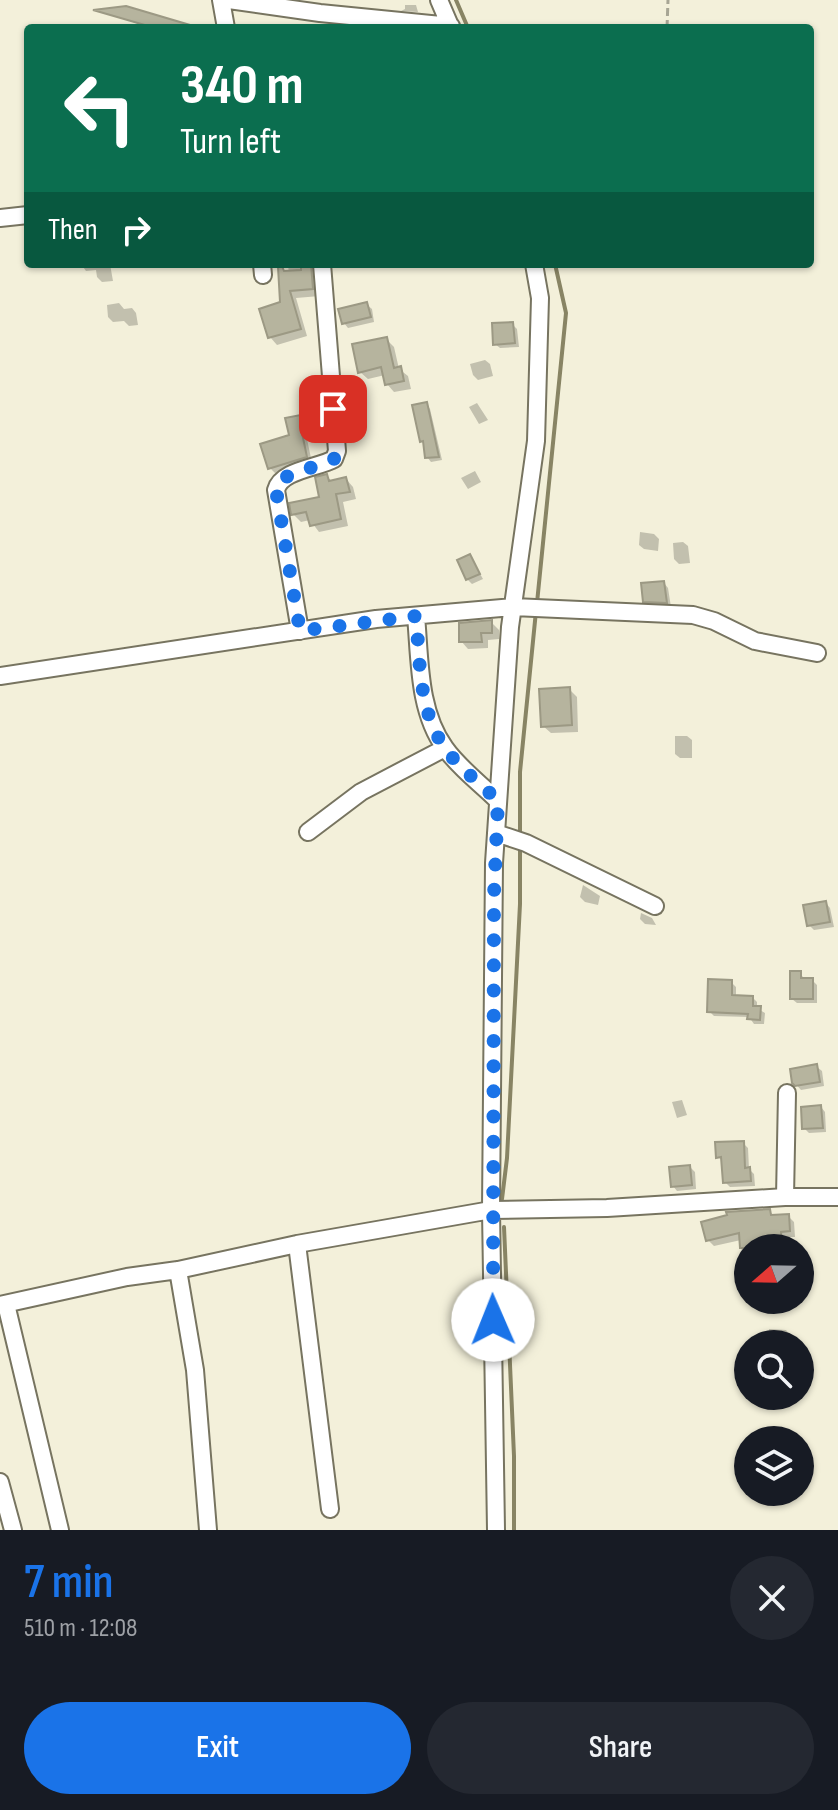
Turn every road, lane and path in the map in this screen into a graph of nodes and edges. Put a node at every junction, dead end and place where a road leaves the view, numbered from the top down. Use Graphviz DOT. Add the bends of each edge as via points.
graph roads {
  1 [pos="221,0"];
  2 [pos="229,0"];
  3 [pos="439,0"];
  4 [pos="668,0"];
  5 [pos="321,7"];
  6 [pos="225,24"];
  7 [pos="432,24"];
  8 [pos="450,24"];
  9 [pos="667,24"];
  10 [pos="24,215"];
  11 [pos="0,218"];
  12 [pos="322,268"];
  13 [pos="535,268"];
  14 [pos="525,608"];
  15 [pos="416,616"];
  16 [pos="300,631"];
  17 [pos="817,653"];
  18 [pos="0,676"];
  19 [pos="445,748"];
  20 [pos="498,801"];
  21 [pos="308,832"];
  22 [pos="499,834"];
  23 [pos="655,906"];
  24 [pos="787,1093"];
  25 [pos="785,1197"];
  26 [pos="838,1197"];
  27 [pos="491,1210"];
  28 [pos="297,1244"];
  29 [pos="178,1270"];
  30 [pos="3,1304"];
  31 [pos="0,1482"];
  32 [pos="330,1509"];
  33 [pos="13,1530"];
  34 [pos="60,1530"];
  35 [pos="208,1530"];
  36 [pos="496,1530"];
  1 -- 6 [label="street"];
  2 -- 5 [label="street"];
  3 -- 8 [label="street"];
  4 -- 9 [label="path"];
  5 -- 7 [label="street"];
  10 -- 11 [label="street"];
  12 -- 16 [label="street" via="337,451 325,464 283,478 276,490"];
  13 -- 14 [label="street" via="540,298 536,441"];
  14 -- 15 [label="street"];
  14 -- 17 [label="street" via="693,615 755,641"];
  14 -- 20 [label="street"];
  15 -- 16 [label="street"];
  15 -- 19 [label="street" via="422,687"];
  16 -- 18 [label="street"];
  19 -- 20 [label="street"];
  19 -- 21 [label="street" via="361,792"];
  20 -- 22 [label="street"];
  22 -- 23 [label="street"];
  22 -- 27 [label="street"];
  24 -- 25 [label="street"];
  25 -- 26 [label="street"];
  25 -- 27 [label="street"];
  27 -- 28 [label="street"];
  27 -- 36 [label="street"];
  28 -- 29 [label="street"];
  28 -- 32 [label="street"];
  29 -- 30 [label="street"];
  29 -- 35 [label="street" via="195,1370"];
  30 -- 34 [label="street"];
  31 -- 33 [label="street"];
}
